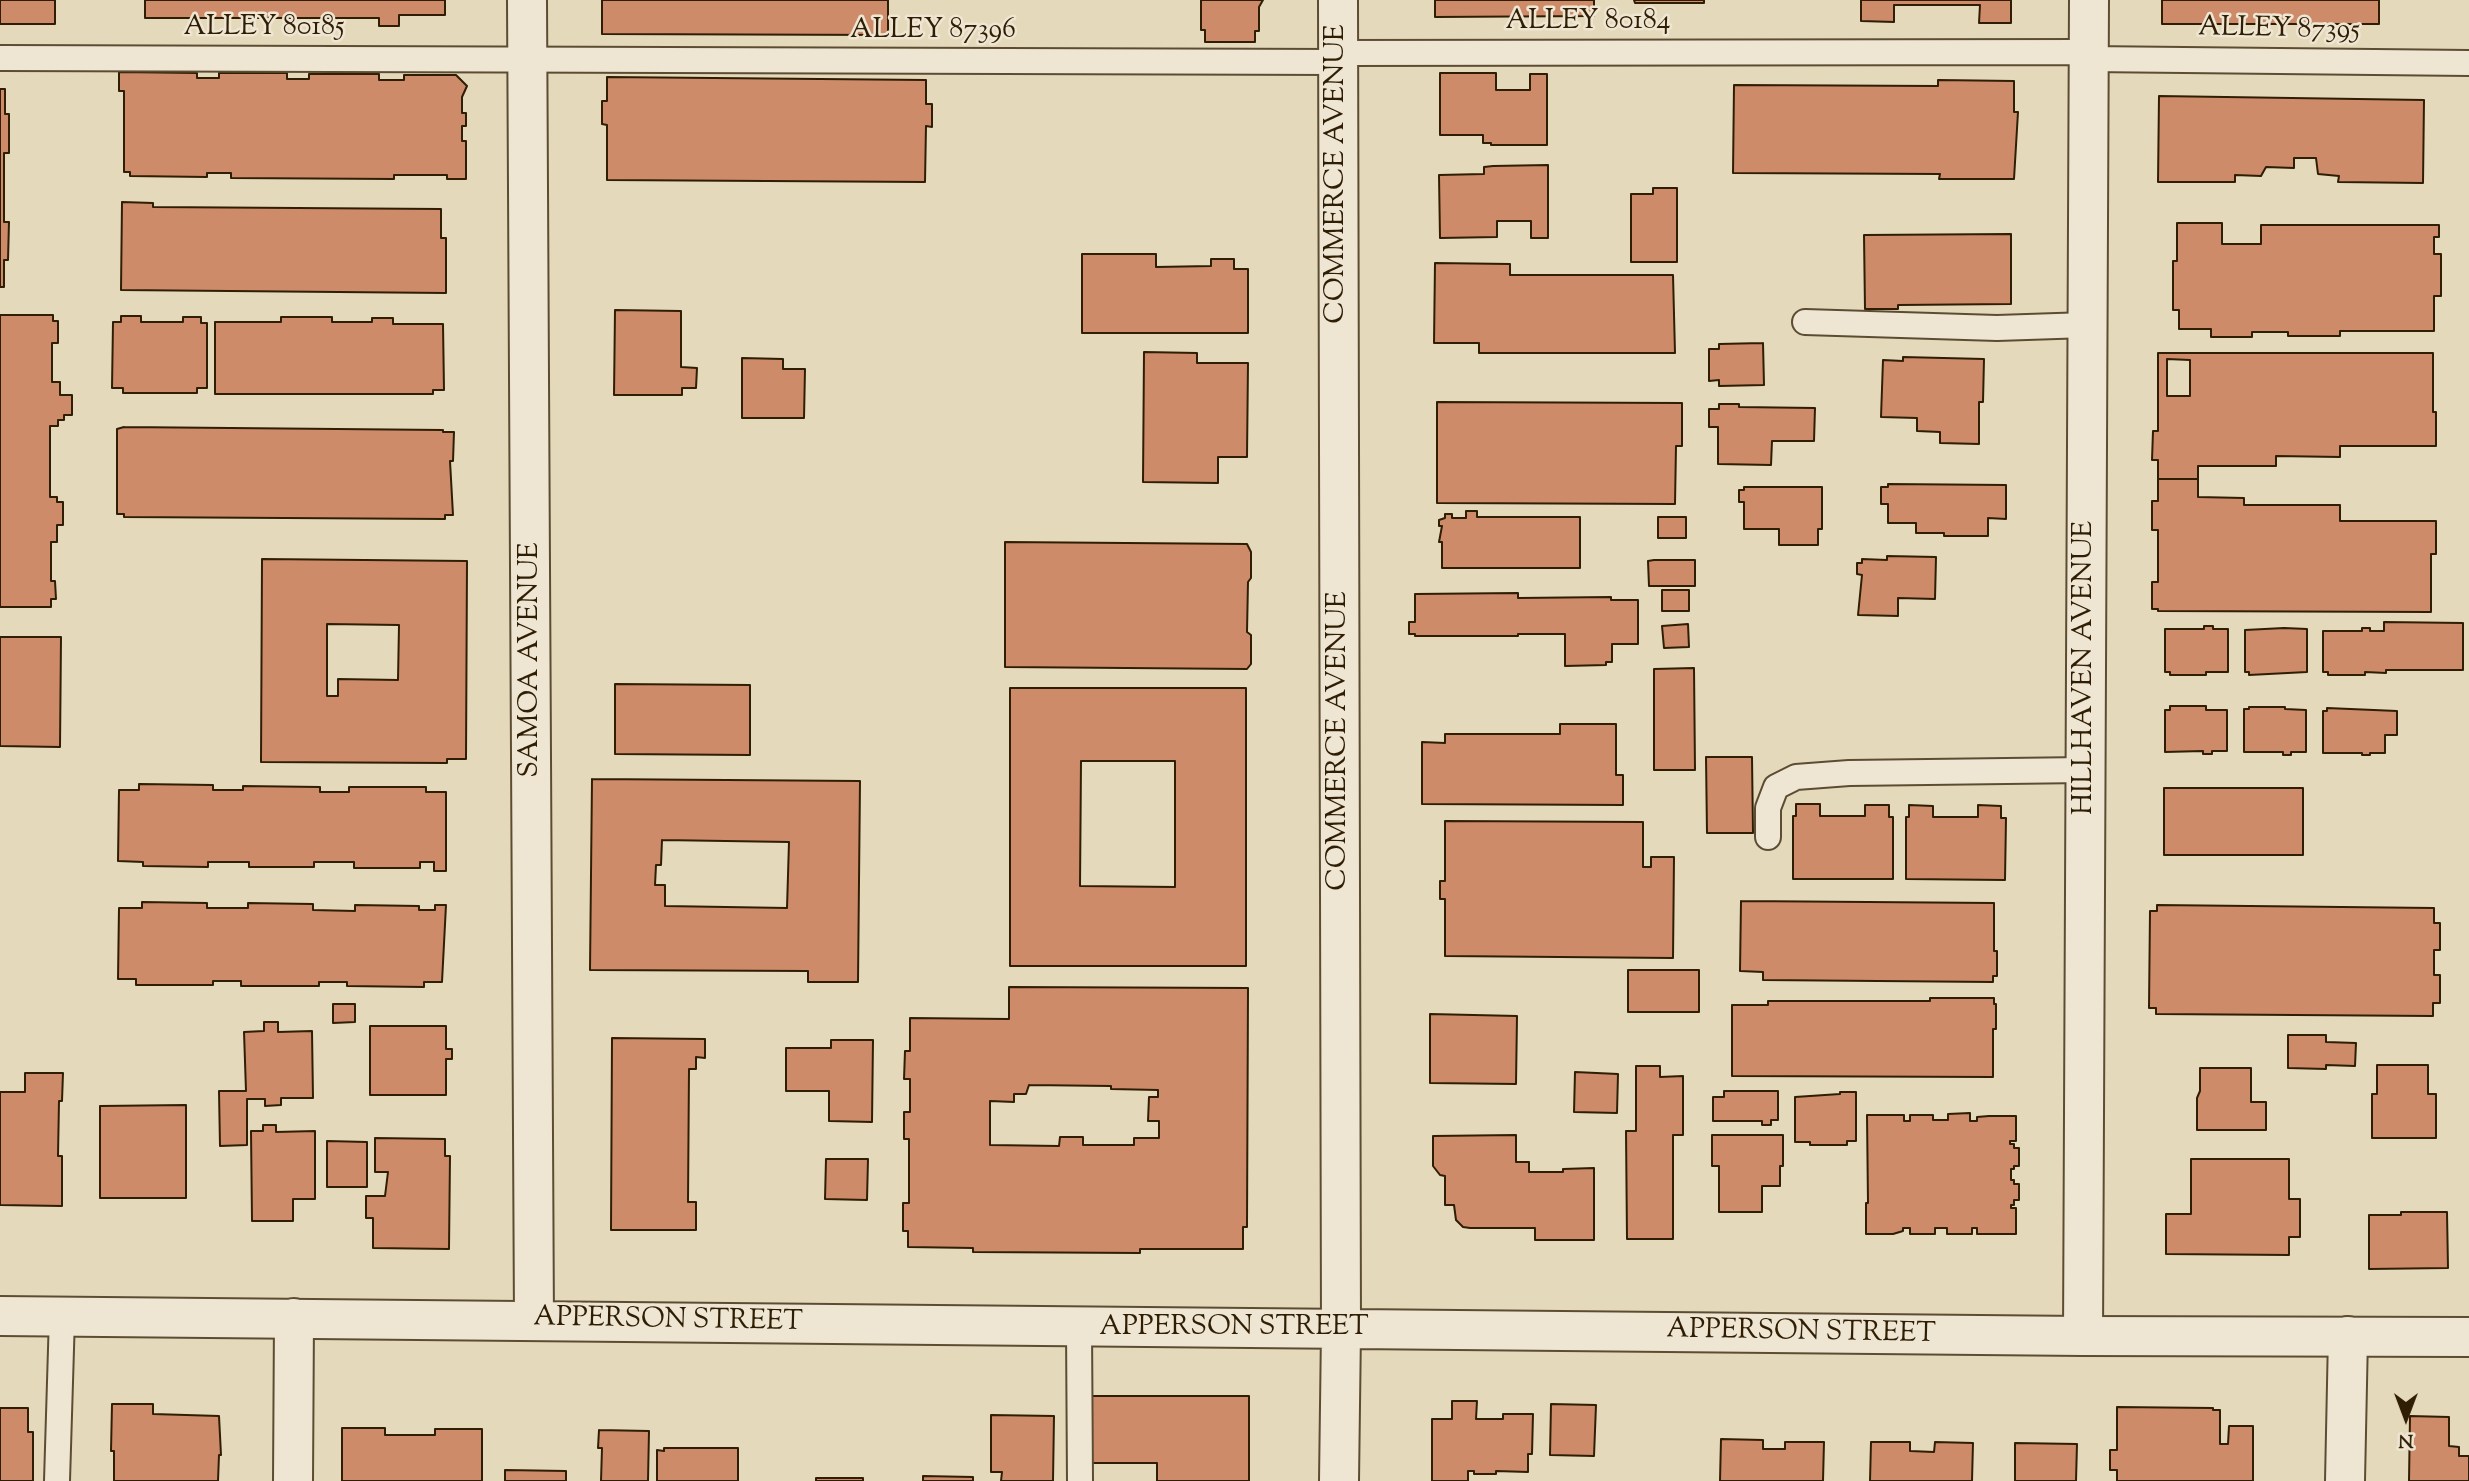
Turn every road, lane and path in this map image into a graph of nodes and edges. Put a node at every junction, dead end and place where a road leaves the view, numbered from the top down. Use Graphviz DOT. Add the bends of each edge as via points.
graph roads {
  1 [pos="527,0"];
  2 [pos="1338,0"];
  3 [pos="2089,0"];
  4 [pos="2089,55"];
  5 [pos="0,58"];
  6 [pos="1338,58"];
  7 [pos="527,60"];
  8 [pos="2469,62"];
  9 [pos="1805,321"];
  10 [pos="2087,325"];
  11 [pos="2085,770"];
  12 [pos="1768,837"];
  13 [pos="0,1315"];
  14 [pos="62,1316"];
  15 [pos="295,1318"];
  16 [pos="534,1321"];
  17 [pos="1079,1327"];
  18 [pos="1341,1330"];
  19 [pos="2084,1336"];
  20 [pos="2348,1336"];
  21 [pos="2469,1337"];
  22 [pos="57,1481"];
  23 [pos="293,1481"];
  24 [pos="1080,1481"];
  25 [pos="1339,1481"];
  26 [pos="2345,1481"];
  1 -- 7 [label="street, SAMOA AVENUE"];
  2 -- 6 [label="street, COMMERCE AVENUE"];
  3 -- 4 [label="street, HILLHAVEN AVENUE"];
  4 -- 6 [label="lane, ALLEY 80184"];
  4 -- 8 [label="lane, ALLEY 87395"];
  4 -- 10 [label="street, HILLHAVEN AVENUE"];
  5 -- 7 [label="lane, ALLEY 80185"];
  6 -- 7 [label="lane, ALLEY 87396"];
  6 -- 18 [label="street, COMMERCE AVENUE"];
  7 -- 16 [label="street, SAMOA AVENUE"];
  9 -- 10 [label="lane" via="1997,328"];
  10 -- 11 [label="street, HILLHAVEN AVENUE"];
  11 -- 12 [label="lane" via="1796,777 1776,787 1768,808"];
  11 -- 19 [label="street, HILLHAVEN AVENUE"];
  13 -- 14 [label="street, APPERSON STREET"];
  14 -- 15 [label="street, APPERSON STREET"];
  14 -- 22 [label="lane"];
  15 -- 16 [label="street, APPERSON STREET"];
  15 -- 23 [label="street"];
  16 -- 17 [label="street, APPERSON STREET"];
  17 -- 18 [label="street, APPERSON STREET"];
  17 -- 24 [label="lane"];
  18 -- 19 [label="street, APPERSON STREET"];
  18 -- 25 [label="street, COMMERCE AVENUE"];
  19 -- 20 [label="street, APPERSON STREET"];
  20 -- 21 [label="street, APPERSON STREET"];
  20 -- 26 [label="street"];
}
